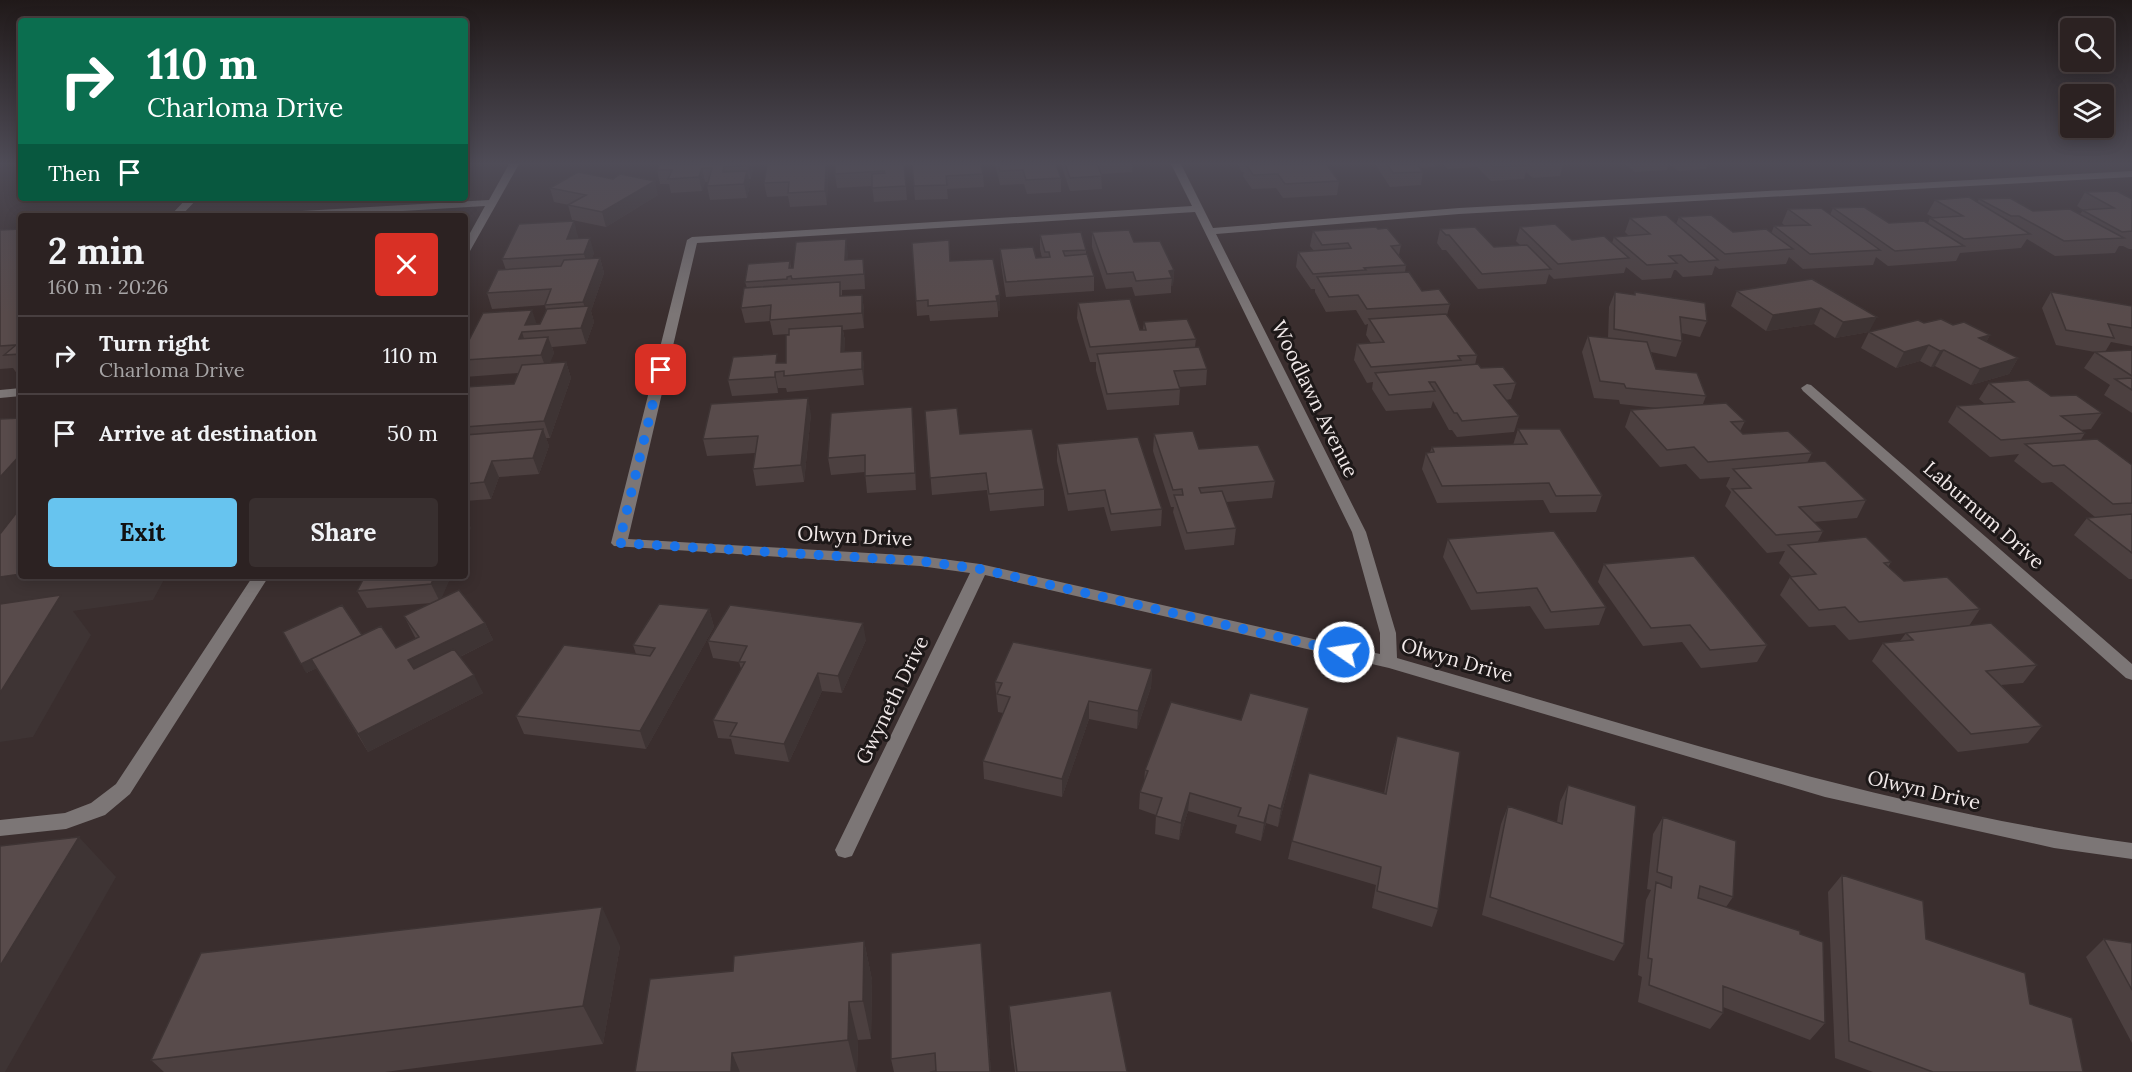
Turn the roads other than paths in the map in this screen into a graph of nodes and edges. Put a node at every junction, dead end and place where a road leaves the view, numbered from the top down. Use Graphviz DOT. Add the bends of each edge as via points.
graph roads {
  1 [pos="486,214"];
  2 [pos="1116,214"];
  3 [pos="1201,214"];
  4 [pos="1431,214"];
  5 [pos="1209,231"];
  6 [pos="468,246"];
  7 [pos="1807,388"];
  8 [pos="18,392"];
  9 [pos="0,394"];
  10 [pos="980,569"];
  11 [pos="259,579"];
  12 [pos="1389,662"];
  13 [pos="2132,674"];
  14 [pos="0,828"];
  15 [pos="845,850"];
  16 [pos="2132,851"];
  1 -- 6 [label="street"];
  2 -- 10 [label="street, Olwyn Drive" via="692,240 619,543 920,561"];
  3 -- 5 [label="street, Woodlawn Avenue"];
  4 -- 5 [label="street"];
  5 -- 12 [label="street, Woodlawn Avenue" via="1359,532 1388,633"];
  7 -- 13 [label="street, Laburnum Drive"];
  8 -- 9 [label="street"];
  10 -- 12 [label="street, Olwyn Drive"];
  10 -- 15 [label="street, Gwyneth Drive"];
  11 -- 14 [label="street" via="123,789 98,809 66,821"];
  12 -- 16 [label="street, Olwyn Drive" via="1825,789 2054,840"];
}
